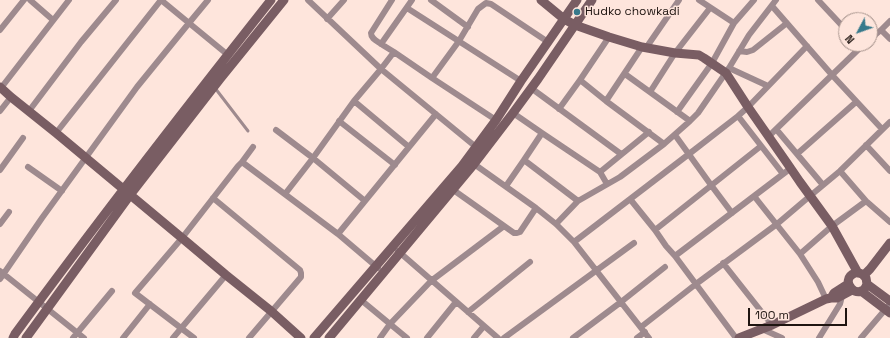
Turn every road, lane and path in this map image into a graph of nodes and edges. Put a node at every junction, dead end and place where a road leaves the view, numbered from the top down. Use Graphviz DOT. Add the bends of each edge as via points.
graph roads {
  1 [pos="24,0"];
  2 [pos="30,0"];
  3 [pos="69,0"];
  4 [pos="116,0"];
  5 [pos="161,0"];
  6 [pos="208,0"];
  7 [pos="271,0"];
  8 [pos="284,0"];
  9 [pos="308,0"];
  10 [pos="344,0"];
  11 [pos="392,0"];
  12 [pos="412,0"];
  13 [pos="431,0"];
  14 [pos="541,0"];
  15 [pos="577,0"];
  16 [pos="592,0"];
  17 [pos="679,0"];
  18 [pos="699,0"];
  19 [pos="754,0"];
  20 [pos="776,0"];
  21 [pos="820,1"];
  22 [pos="772,6"];
  23 [pos="407,8"];
  24 [pos="710,8"];
  25 [pos="327,19"];
  26 [pos="564,19"];
  27 [pos="53,20"];
  28 [pos="838,21"];
  29 [pos="890,21"];
  30 [pos="734,23"];
  31 [pos="787,23"];
  32 [pos="189,24"];
  33 [pos="576,24"];
  34 [pos="468,27"];
  35 [pos="0,30"];
  36 [pos="881,30"];
  37 [pos="878,32"];
  38 [pos="610,37"];
  39 [pos="890,39"];
  40 [pos="459,41"];
  41 [pos="548,42"];
  42 [pos="382,44"];
  43 [pos="807,46"];
  44 [pos="644,47"];
  45 [pos="739,51"];
  46 [pos="394,52"];
  47 [pos="855,52"];
  48 [pos="675,53"];
  49 [pos="228,55"];
  50 [pos="712,63"];
  51 [pos="381,69"];
  52 [pos="727,70"];
  53 [pos="625,74"];
  54 [pos="832,75"];
  55 [pos="432,78"];
  56 [pos="580,80"];
  57 [pos="521,81"];
  58 [pos="768,86"];
  59 [pos="214,87"];
  60 [pos="1,88"];
  61 [pos="531,88"];
  62 [pos="650,92"];
  63 [pos="10,97"];
  64 [pos="354,101"];
  65 [pos="606,101"];
  66 [pos="856,102"];
  67 [pos="748,107"];
  68 [pos="559,109"];
  69 [pos="0,110"];
  70 [pos="29,111"];
  71 [pos="678,112"];
  72 [pos="513,113"];
  73 [pos="436,114"];
  74 [pos="738,116"];
  75 [pos="496,120"];
  76 [pos="339,121"];
  77 [pos="690,121"];
  78 [pos="890,122"];
  79 [pos="776,129"];
  80 [pos="882,129"];
  81 [pos="276,130"];
  82 [pos="248,131"];
  83 [pos="649,132"];
  84 [pos="56,133"];
  85 [pos="542,133"];
  86 [pos="675,135"];
  87 [pos="769,136"];
  88 [pos="23,138"];
  89 [pos="664,144"];
  90 [pos="866,145"];
  91 [pos="761,146"];
  92 [pos="253,147"];
  93 [pos="409,147"];
  94 [pos="476,147"];
  95 [pos="621,154"];
  96 [pos="689,154"];
  97 [pos="797,154"];
  98 [pos="85,158"];
  99 [pos="313,158"];
  100 [pos="524,160"];
  101 [pos="242,162"];
  102 [pos="474,164"];
  103 [pos="395,165"];
  104 [pos="28,167"];
  105 [pos="790,168"];
  106 [pos="0,170"];
  107 [pos="840,171"];
  108 [pos="890,171"];
  109 [pos="600,172"];
  110 [pos="783,174"];
  111 [pos="607,184"];
  112 [pos="711,185"];
  113 [pos="823,185"];
  114 [pos="506,186"];
  115 [pos="452,189"];
  116 [pos="62,191"];
  117 [pos="127,192"];
  118 [pos="285,194"];
  119 [pos="754,196"];
  120 [pos="810,196"];
  121 [pos="213,198"];
  122 [pos="630,199"];
  123 [pos="578,201"];
  124 [pos="866,201"];
  125 [pos="365,202"];
  126 [pos="536,208"];
  127 [pos="9,212"];
  128 [pos="732,213"];
  129 [pos="890,222"];
  130 [pos="0,224"];
  131 [pos="556,224"];
  132 [pos="776,224"];
  133 [pos="504,226"];
  134 [pos="832,226"];
  135 [pos="655,230"];
  136 [pos="338,234"];
  137 [pos="182,238"];
  138 [pos="574,242"];
  139 [pos="634,243"];
  140 [pos="890,244"];
  141 [pos="392,246"];
  142 [pos="400,253"];
  143 [pos="800,254"];
  144 [pos="675,256"];
  145 [pos="530,262"];
  146 [pos="723,263"];
  147 [pos="376,265"];
  148 [pos="665,267"];
  149 [pos="596,270"];
  150 [pos="384,273"];
  151 [pos="1,275"];
  152 [pos="226,275"];
  153 [pos="431,281"];
  154 [pos="858,283"];
  155 [pos="696,284"];
  156 [pos="112,291"];
  157 [pos="842,296"];
  158 [pos="828,299"];
  159 [pos="361,300"];
  160 [pos="890,301"];
  161 [pos="38,302"];
  162 [pos="456,302"];
  163 [pos="621,302"];
  164 [pos="150,304"];
  165 [pos="47,309"];
  166 [pos="888,309"];
  167 [pos="271,311"];
  168 [pos="468,312"];
  169 [pos="390,324"];
  170 [pos="772,325"];
  171 [pos="484,326"];
  172 [pos="181,328"];
  173 [pos="762,329"];
  174 [pos="643,330"];
  175 [pos="75,335"];
  176 [pos="13,338"];
  177 [pos="26,338"];
  178 [pos="84,338"];
  179 [pos="123,338"];
  180 [pos="173,338"];
  181 [pos="194,338"];
  182 [pos="248,338"];
  183 [pos="301,338"];
  184 [pos="314,338"];
  185 [pos="329,338"];
  186 [pos="380,338"];
  187 [pos="407,338"];
  188 [pos="427,338"];
  189 [pos="474,338"];
  190 [pos="498,338"];
  191 [pos="504,338"];
  192 [pos="573,338"];
  193 [pos="637,338"];
  194 [pos="649,338"];
  195 [pos="736,338"];
  196 [pos="739,338"];
  197 [pos="782,338"];
  198 [pos="819,338"];
  199 [pos="861,338"];
  1 -- 35 [label="street"];
  2 -- 27 [label="street"];
  3 -- 27 [label="street"];
  4 -- 70 [label="street"];
  5 -- 32 [label="street"];
  5 -- 84 [label="street"];
  6 -- 32 [label="street"];
  7 -- 49 [label="street"];
  8 -- 59 [label="street"];
  9 -- 25 [label="street"];
  10 -- 25 [label="street"];
  11 -- 42 [label="street" via="371,33 374,39"];
  12 -- 23 [label="street"];
  13 -- 34 [label="street"];
  14 -- 26 [label="street"];
  15 -- 26 [label="street"];
  16 -- 33 [label="street"];
  17 -- 44 [label="street"];
  18 -- 24 [label="street"];
  19 -- 30 [label="street"];
  20 -- 22 [label="street"];
  21 -- 28 [label="street"];
  22 -- 31 [label="street"];
  22 -- 45 [label="street"];
  23 -- 40 [label="street"];
  23 -- 42 [label="street"];
  24 -- 30 [label="street"];
  24 -- 48 [label="street"];
  25 -- 51 [label="street"];
  26 -- 33 [label="street"];
  26 -- 41 [label="street"];
  27 -- 60 [label="street"];
  29 -- 36 [label="street"];
  30 -- 50 [label="street"];
  31 -- 43 [label="street"];
  31 -- 45 [label="street" via="753,50"];
  32 -- 49 [label="street"];
  32 -- 98 [label="street" via="137,87"];
  33 -- 38 [label="street"];
  33 -- 61 [label="street"];
  34 -- 40 [label="street"];
  34 -- 41 [label="street" via="478,9 486,3"];
  36 -- 37 [label="street"];
  36 -- 39 [label="street"];
  38 -- 44 [label="street"];
  38 -- 56 [label="street"];
  40 -- 55 [label="street"];
  40 -- 57 [label="street"];
  41 -- 57 [label="street"];
  42 -- 46 [label="street"];
  43 -- 54 [label="street"];
  43 -- 58 [label="street"];
  44 -- 48 [label="street"];
  44 -- 53 [label="street"];
  45 -- 52 [label="street"];
  46 -- 51 [label="street"];
  46 -- 55 [label="street"];
  47 -- 54 [label="street"];
  48 -- 50 [label="street" via="699,55"];
  48 -- 62 [label="street"];
  49 -- 117 [label="street" via="198,91"];
  50 -- 52 [label="street"];
  50 -- 71 [label="street"];
  51 -- 64 [label="street"];
  51 -- 73 [label="street"];
  52 -- 58 [label="street"];
  52 -- 67 [label="street"];
  52 -- 77 [label="street"];
  53 -- 62 [label="street"];
  53 -- 65 [label="street"];
  54 -- 66 [label="street"];
  54 -- 79 [label="street"];
  55 -- 75 [label="street"];
  56 -- 65 [label="street"];
  56 -- 68 [label="street"];
  57 -- 75 [label="street"];
  58 -- 67 [label="street"];
  59 -- 82 [label="lane"];
  59 -- 117 [label="street"];
  60 -- 63 [label="street"];
  61 -- 68 [label="street"];
  61 -- 72 [label="street"];
  62 -- 71 [label="street"];
  63 -- 69 [label="street"];
  63 -- 70 [label="street"];
  64 -- 76 [label="street"];
  64 -- 93 [label="street"];
  65 -- 83 [label="street"];
  66 -- 80 [label="street"];
  66 -- 97 [label="street"];
  67 -- 74 [label="street"];
  67 -- 87 [label="street"];
  68 -- 95 [label="street"];
  70 -- 84 [label="street"];
  71 -- 77 [label="street"];
  72 -- 85 [label="street"];
  72 -- 102 [label="street"];
  73 -- 93 [label="street"];
  73 -- 94 [label="street"];
  74 -- 91 [label="street"];
  74 -- 96 [label="street"];
  75 -- 94 [label="street"];
  76 -- 99 [label="street"];
  76 -- 103 [label="street"];
  77 -- 86 [label="street"];
  78 -- 80 [label="street"];
  79 -- 87 [label="street"];
  79 -- 97 [label="street"];
  80 -- 90 [label="street"];
  81 -- 99 [label="street"];
  83 -- 89 [label="street"];
  83 -- 95 [label="street"];
  84 -- 98 [label="street"];
  85 -- 100 [label="street"];
  85 -- 109 [label="street"];
  86 -- 89 [label="street"];
  86 -- 96 [label="street"];
  87 -- 105 [label="street"];
  88 -- 106 [label="street"];
  89 -- 111 [label="street"];
  90 -- 107 [label="street"];
  90 -- 108 [label="street"];
  91 -- 110 [label="street"];
  91 -- 112 [label="street"];
  92 -- 101 [label="street"];
  93 -- 103 [label="street"];
  94 -- 141 [label="street"];
  95 -- 109 [label="street"];
  96 -- 112 [label="street"];
  96 -- 122 [label="street"];
  97 -- 113 [label="street"];
  98 -- 116 [label="street"];
  98 -- 117 [label="street"];
  99 -- 118 [label="street"];
  99 -- 125 [label="street"];
  100 -- 114 [label="street"];
  100 -- 123 [label="street"];
  101 -- 118 [label="street"];
  101 -- 121 [label="street"];
  102 -- 114 [label="street"];
  102 -- 115 [label="street"];
  103 -- 125 [label="street"];
  104 -- 116 [label="street"];
  105 -- 110 [label="street"];
  105 -- 120 [label="street"];
  107 -- 113 [label="street"];
  107 -- 124 [label="street"];
  109 -- 111 [label="street"];
  110 -- 119 [label="street"];
  111 -- 123 [label="street"];
  112 -- 128 [label="street"];
  112 -- 135 [label="street"];
  113 -- 120 [label="street"];
  114 -- 126 [label="street"];
  115 -- 133 [label="street"];
  115 -- 142 [label="street"];
  116 -- 151 [label="street"];
  117 -- 137 [label="street"];
  117 -- 161 [label="street"];
  117 -- 165 [label="street"];
  118 -- 136 [label="street"];
  119 -- 128 [label="street"];
  119 -- 132 [label="street"];
  120 -- 132 [label="street"];
  120 -- 134 [label="street"];
  121 -- 137 [label="street"];
  121 -- 167 [label="street" via="300,270 301,277"];
  122 -- 135 [label="street"];
  122 -- 138 [label="street"];
  123 -- 131 [label="street"];
  124 -- 129 [label="street"];
  124 -- 134 [label="street"];
  125 -- 136 [label="street"];
  126 -- 131 [label="street"];
  126 -- 133 [label="street" via="520,232 514,233"];
  127 -- 130 [label="street"];
  128 -- 144 [label="street"];
  131 -- 138 [label="street"];
  132 -- 143 [label="street"];
  132 -- 146 [label="street"];
  133 -- 153 [label="street"];
  134 -- 143 [label="street"];
  134 -- 154 [label="street"];
  135 -- 144 [label="street"];
  136 -- 147 [label="street"];
  137 -- 152 [label="street"];
  137 -- 164 [label="street" via="135,292"];
  138 -- 149 [label="street"];
  139 -- 149 [label="street"];
  140 -- 154 [label="street"];
  141 -- 142 [label="street"];
  141 -- 147 [label="street"];
  142 -- 150 [label="street"];
  142 -- 153 [label="street"];
  143 -- 158 [label="street"];
  144 -- 155 [label="street"];
  145 -- 168 [label="street"];
  146 -- 155 [label="street"];
  146 -- 170 [label="street"];
  147 -- 150 [label="street"];
  147 -- 184 [label="street"];
  148 -- 163 [label="street"];
  149 -- 163 [label="street"];
  149 -- 191 [label="street"];
  150 -- 159 [label="street"];
  151 -- 161 [label="street"];
  152 -- 167 [label="street"];
  152 -- 172 [label="street"];
  153 -- 162 [label="street"];
  153 -- 169 [label="street"];
  154 -- 157 [label="street"];
  154 -- 158 [label="street" via="834,293"];
  154 -- 160 [label="street"];
  154 -- 166 [label="street"];
  155 -- 174 [label="street"];
  155 -- 195 [label="street"];
  156 -- 175 [label="street"];
  157 -- 158 [label="street"];
  157 -- 198 [label="street" via="840,304"];
  158 -- 170 [label="street"];
  159 -- 169 [label="street"];
  159 -- 185 [label="street"];
  161 -- 165 [label="street"];
  161 -- 176 [label="street"];
  162 -- 168 [label="street"];
  162 -- 188 [label="street"];
  163 -- 174 [label="street"];
  163 -- 192 [label="street"];
  164 -- 172 [label="street"];
  164 -- 179 [label="street"];
  165 -- 175 [label="street"];
  165 -- 177 [label="street"];
  166 -- 199 [label="street"];
  167 -- 182 [label="street"];
  167 -- 183 [label="street"];
  168 -- 171 [label="street"];
  169 -- 186 [label="street"];
  169 -- 187 [label="street"];
  170 -- 173 [label="street"];
  171 -- 189 [label="street"];
  171 -- 190 [label="street"];
  172 -- 180 [label="street"];
  172 -- 181 [label="street"];
  173 -- 196 [label="street"];
  173 -- 197 [label="street"];
  174 -- 193 [label="street"];
  174 -- 194 [label="street"];
  175 -- 178 [label="street"];
}
